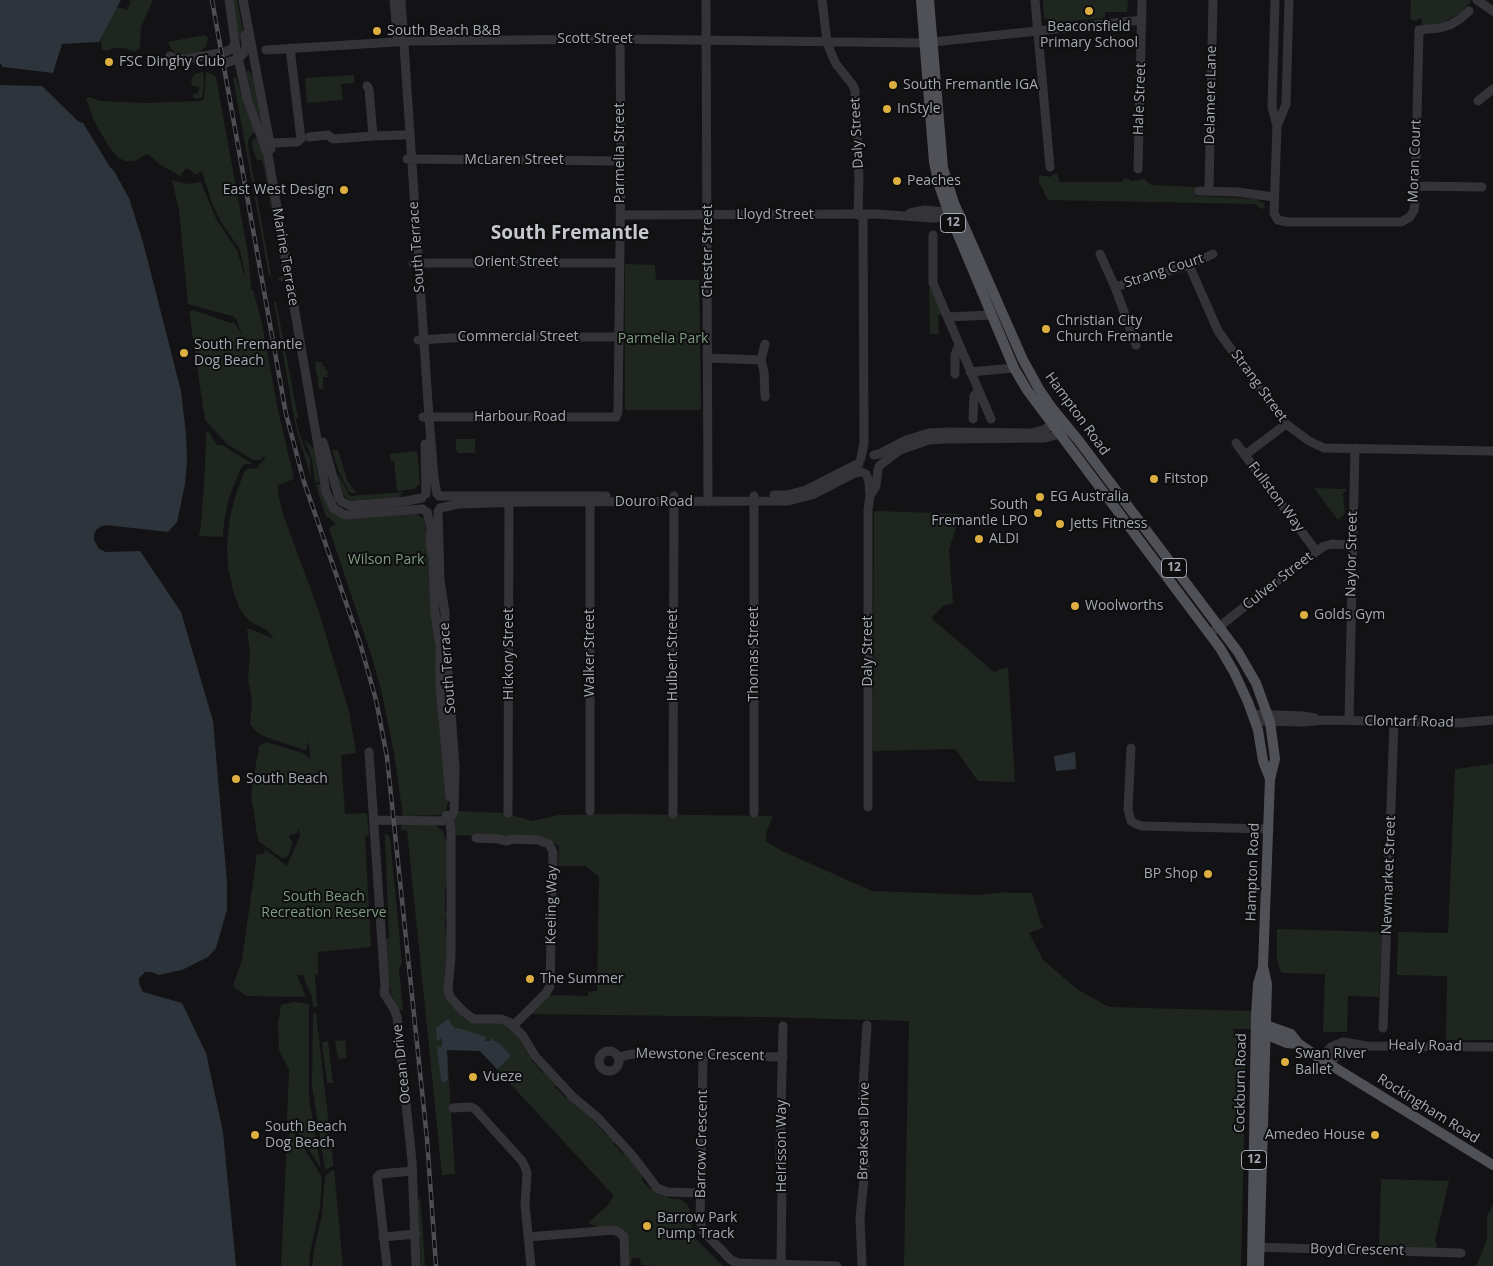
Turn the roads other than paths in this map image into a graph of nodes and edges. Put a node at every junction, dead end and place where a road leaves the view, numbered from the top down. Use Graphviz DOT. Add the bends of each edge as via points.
graph roads {
  1 [pos="229,0"];
  2 [pos="394,0"];
  3 [pos="401,0"];
  4 [pos="706,0"];
  5 [pos="822,0"];
  6 [pos="921,0"];
  7 [pos="928,0"];
  8 [pos="1035,0"];
  9 [pos="1142,0"];
  10 [pos="1213,0"];
  11 [pos="1275,0"];
  12 [pos="1289,0"];
  13 [pos="1477,0"];
  14 [pos="244,1"];
  15 [pos="1469,11"];
  16 [pos="1493,11"];
  17 [pos="1142,20"];
  18 [pos="1038,31"];
  19 [pos="620,39"];
  20 [pos="400,41"];
  21 [pos="707,41"];
  22 [pos="827,42"];
  23 [pos="928,42"];
  24 [pos="235,43"];
  25 [pos="290,48"];
  26 [pos="266,50"];
  27 [pos="240,55"];
  28 [pos="170,56"];
  29 [pos="258,79"];
  30 [pos="367,86"];
  31 [pos="1493,89"];
  32 [pos="247,99"];
  33 [pos="1478,101"];
  34 [pos="1277,126"];
  35 [pos="404,134"];
  36 [pos="373,136"];
  37 [pos="309,137"];
  38 [pos="270,143"];
  39 [pos="409,159"];
  40 [pos="621,161"];
  41 [pos="1050,167"];
  42 [pos="1138,168"];
  43 [pos="1415,186"];
  44 [pos="1482,188"];
  45 [pos="941,190"];
  46 [pos="1209,190"];
  47 [pos="1199,191"];
  48 [pos="1274,197"];
  49 [pos="925,210"];
  50 [pos="953,212"];
  51 [pos="620,215"];
  52 [pos="707,215"];
  53 [pos="860,215"];
  54 [pos="900,215"];
  55 [pos="933,235"];
  56 [pos="1100,254"];
  57 [pos="1213,254"];
  58 [pos="416,262"];
  59 [pos="620,262"];
  60 [pos="1189,265"];
  61 [pos="291,287"];
  62 [pos="1115,287"];
  63 [pos="991,314"];
  64 [pos="948,317"];
  65 [pos="619,337"];
  66 [pos="421,339"];
  67 [pos="764,344"];
  68 [pos="959,344"];
  69 [pos="1136,345"];
  70 [pos="708,358"];
  71 [pos="761,360"];
  72 [pos="1014,368"];
  73 [pos="970,372"];
  74 [pos="955,374"];
  75 [pos="978,392"];
  76 [pos="765,396"];
  77 [pos="426,417"];
  78 [pos="616,417"];
  79 [pos="973,419"];
  80 [pos="991,419"];
  81 [pos="1286,424"];
  82 [pos="1061,427"];
  83 [pos="1236,443"];
  84 [pos="1355,448"];
  85 [pos="1493,451"];
  86 [pos="1245,455"];
  87 [pos="865,463"];
  88 [pos="878,468"];
  89 [pos="438,495"];
  90 [pos="424,496"];
  91 [pos="870,496"];
  92 [pos="509,499"];
  93 [pos="590,499"];
  94 [pos="674,499"];
  95 [pos="708,499"];
  96 [pos="754,499"];
  97 [pos="439,509"];
  98 [pos="425,511"];
  99 [pos="1353,545"];
  100 [pos="1316,551"];
  101 [pos="1219,627"];
  102 [pos="1210,634"];
  103 [pos="1254,718"];
  104 [pos="1269,718"];
  105 [pos="1349,720"];
  106 [pos="1493,720"];
  107 [pos="1394,722"];
  108 [pos="1131,748"];
  109 [pos="369,752"];
  110 [pos="1270,779"];
  111 [pos="868,807"];
  112 [pos="590,811"];
  113 [pos="508,812"];
  114 [pos="754,813"];
  115 [pos="673,814"];
  116 [pos="443,818"];
  117 [pos="375,820"];
  118 [pos="1269,829"];
  119 [pos="476,838"];
  120 [pos="867,1025"];
  121 [pos="513,1026"];
  122 [pos="783,1026"];
  123 [pos="1261,1028"];
  124 [pos="1383,1028"];
  125 [pos="1493,1047"];
  126 [pos="703,1056"];
  127 [pos="618,1057"];
  128 [pos="783,1057"];
  129 [pos="1325,1062"];
  130 [pos="453,1108"];
  131 [pos="1493,1165"];
  132 [pos="412,1171"];
  133 [pos="701,1193"];
  134 [pos="416,1234"];
  135 [pos="383,1236"];
  136 [pos="528,1237"];
  137 [pos="1256,1247"];
  138 [pos="1461,1253"];
  139 [pos="780,1265"];
  140 [pos="387,1266"];
  141 [pos="416,1266"];
  142 [pos="531,1266"];
  143 [pos="625,1266"];
  144 [pos="837,1266"];
  145 [pos="862,1266"];
  146 [pos="1252,1266"];
  147 [pos="1259,1266"];
  1 -- 24 [label="street, Marine Terrace"];
  2 -- 20 [label="street, South Terrace"];
  3 -- 20 [label="street, South Terrace"];
  4 -- 21 [label="street, Chester Street"];
  5 -- 22 [label="street, Daly Street"];
  6 -- 23 [label="main road, Hampton Road / 12"];
  7 -- 23 [label="main road, Hampton Road / 12"];
  8 -- 18 [label="street"];
  9 -- 17 [label="street, Hale Street"];
  10 -- 46 [label="street, Delamere Lane"];
  11 -- 34 [label="street" via="1272,107"];
  12 -- 34 [label="street" via="1286,104"];
  13 -- 16 [label="street"];
  14 -- 27 [label="street" via="241,10 246,44"];
  14 -- 29 [label="street, Marine Terrace"];
  15 -- 43 [label="street, Moran Court" via="1450,25 1419,30"];
  17 -- 18 [label="street, Scott Street"];
  17 -- 42 [label="street, Hale Street"];
  18 -- 23 [label="street, Scott Street"];
  18 -- 41 [label="street"];
  19 -- 20 [label="street, Scott Street"];
  19 -- 21 [label="street, Scott Street"];
  19 -- 40 [label="street, Parmelia Street"];
  20 -- 25 [label="street, Scott Street"];
  20 -- 35 [label="street, South Terrace"];
  20 -- 39 [label="street, South Terrace"];
  21 -- 22 [label="street, Scott Street"];
  21 -- 52 [label="street, Chester Street"];
  22 -- 23 [label="street, Scott Street"];
  22 -- 53 [label="street, Daly Street" via="836,64 855,90"];
  23 -- 45 [label="main road, Hampton Road / 12" via="934,162"];
  23 -- 50 [label="main road, Hampton Road / 12" via="943,168"];
  24 -- 27 [label="street, Marine Terrace"];
  24 -- 28 [label="street" via="232,50 225,52 187,59"];
  25 -- 26 [label="street, Scott Street"];
  25 -- 38 [label="street" via="301,139"];
  27 -- 29 [label="street" via="253,65"];
  27 -- 32 [label="street, Marine Terrace"];
  27 -- 32 [label="street" via="223,60 237,70 243,96"];
  29 -- 38 [label="street, Marine Terrace"];
  30 -- 36 [label="street"];
  31 -- 33 [label="street"];
  32 -- 61 [label="street, Marine Terrace" via="268,155"];
  34 -- 48 [label="street"];
  35 -- 36 [label="street"];
  35 -- 39 [label="street, South Terrace"];
  36 -- 37 [label="street"];
  38 -- 61 [label="street, Marine Terrace"];
  39 -- 40 [label="street, McLaren Street"];
  39 -- 58 [label="street, South Terrace"];
  40 -- 51 [label="street, Parmelia Street"];
  43 -- 44 [label="street"];
  43 -- 48 [label="street, Moran Court" via="1414,210 1402,222 1288,222 1275,215"];
  45 -- 49 [label="street" via="941,202 937,207"];
  45 -- 50 [label="main road, Hampton Road / 12"];
  46 -- 47 [label="street"];
  46 -- 48 [label="street"];
  49 -- 50 [label="street"];
  49 -- 54 [label="street"];
  50 -- 54 [label="street" via="933,218"];
  50 -- 63 [label="main road, Hampton Road / 12"];
  50 -- 82 [label="main road, Hampton Road / 12" via="1023,360"];
  51 -- 52 [label="street, Lloyd Street"];
  51 -- 59 [label="street, Parmelia Street"];
  52 -- 53 [label="street, Lloyd Street"];
  52 -- 70 [label="street, Chester Street"];
  53 -- 54 [label="street, Lloyd Street"];
  53 -- 87 [label="street, Daly Street"];
  55 -- 64 [label="street" via="933,283"];
  56 -- 62 [label="street, Strang Court"];
  57 -- 60 [label="street, Strang Court"];
  58 -- 59 [label="street, Orient Street"];
  58 -- 66 [label="street, South Terrace"];
  59 -- 65 [label="street, Parmelia Street"];
  60 -- 62 [label="street, Strang Court"];
  60 -- 81 [label="street, Strang Street" via="1218,330"];
  61 -- 90 [label="street, Marine Terrace" via="324,445 339,498 346,504 357,505 406,501"];
  61 -- 98 [label="street, Marine Terrace" via="330,504 338,512 351,516"];
  62 -- 69 [label="street, Strang Court"];
  63 -- 64 [label="street"];
  63 -- 72 [label="main road, Hampton Road / 12"];
  64 -- 68 [label="street"];
  65 -- 66 [label="street, Commercial Street"];
  65 -- 78 [label="street, Parmelia Street"];
  66 -- 77 [label="street, South Terrace"];
  67 -- 71 [label="street"];
  68 -- 73 [label="street"];
  68 -- 74 [label="street" via="955,355"];
  70 -- 71 [label="street"];
  70 -- 95 [label="street, Chester Street"];
  71 -- 76 [label="street"];
  72 -- 73 [label="street"];
  72 -- 82 [label="main road, Hampton Road / 12" via="1027,390"];
  73 -- 75 [label="street"];
  75 -- 79 [label="street" via="974,396"];
  75 -- 80 [label="street"];
  77 -- 78 [label="street, Harbour Road"];
  77 -- 89 [label="street, South Terrace"];
  77 -- 90 [label="street, South Terrace"];
  81 -- 84 [label="street, Strang Street" via="1324,448"];
  81 -- 86 [label="street"];
  82 -- 87 [label="street, Douro Road" via="1031,432 929,433 906,440"];
  82 -- 88 [label="street" via="1037,439 929,440 900,450"];
  82 -- 101 [label="main road, Hampton Road / 12" via="1079,441"];
  82 -- 102 [label="main road, Hampton Road / 12"];
  83 -- 86 [label="street, Fullston Way"];
  84 -- 85 [label="street, Strang Street"];
  84 -- 99 [label="street, Naylor Street"];
  86 -- 100 [label="street, Fullston Way"];
  87 -- 88 [label="street" via="878,460"];
  87 -- 88 [label="street" via="872,474"];
  87 -- 91 [label="street, Daly Street"];
  87 -- 96 [label="street, Douro Road" via="855,473 812,495 788,501"];
  88 -- 91 [label="street, Daly Street" via="876,486"];
  89 -- 90 [label="street" via="431,492"];
  89 -- 92 [label="street, Douro Road"];
  89 -- 97 [label="street" via="442,501"];
  90 -- 98 [label="street" via="421,504"];
  91 -- 111 [label="street, Daly Street"];
  92 -- 93 [label="street, Douro Road"];
  92 -- 97 [label="street, Douro Road"];
  92 -- 113 [label="street, Hickory Street"];
  93 -- 94 [label="street, Douro Road"];
  93 -- 112 [label="street, Walker Street"];
  94 -- 95 [label="street, Douro Road"];
  94 -- 115 [label="street, Hulbert Street"];
  95 -- 96 [label="street, Douro Road"];
  96 -- 114 [label="street, Thomas Street"];
  97 -- 98 [label="street" via="433,513"];
  97 -- 116 [label="street, South Terrace" via="440,582 445,612 455,767 454,811"];
  98 -- 116 [label="street, South Terrace" via="431,527 433,594 440,646 450,798"];
  99 -- 100 [label="street, Culver Street" via="1332,544"];
  99 -- 105 [label="street, Naylor Street"];
  100 -- 101 [label="street, Culver Street"];
  101 -- 102 [label="street, Culver Street"];
  101 -- 104 [label="main road, Hampton Road / 12" via="1251,673"];
  102 -- 103 [label="main road, Hampton Road / 12" via="1234,672"];
  103 -- 104 [label="street, Clontarf Road"];
  103 -- 110 [label="main road, Hampton Road / 12"];
  104 -- 105 [label="street, Clontarf Road" via="1303,716"];
  104 -- 110 [label="main road, Hampton Road / 12" via="1275,759"];
  105 -- 107 [label="street, Clontarf Road"];
  106 -- 107 [label="street, Clontarf Road"];
  107 -- 124 [label="street, Newmarket Street"];
  108 -- 118 [label="street" via="1128,809 1131,821 1136,824"];
  109 -- 117 [label="street, Ocean Drive"];
  110 -- 118 [label="main road, Hampton Road / 12"];
  116 -- 117 [label="street"];
  116 -- 121 [label="street" via="450,823 449,994 470,1017 504,1020"];
  117 -- 132 [label="street, Ocean Drive" via="384,993 396,1017"];
  118 -- 123 [label="main road, Hampton Road / 12" via="1264,966 1258,984"];
  119 -- 121 [label="street, Keeling Way" via="538,840 549,844 553,852 551,981 546,993"];
  120 -- 145 [label="street, Breaksea Drive" via="863,1087 865,1170 860,1218"];
  121 -- 133 [label="street" via="535,1056 573,1097 597,1117 657,1188 667,1192"];
  122 -- 128 [label="street, Heirisson Way"];
  123 -- 129 [label="main road, Rockingham Road" via="1291,1034 1298,1044"];
  123 -- 137 [label="main road, Cockburn Road / 12"];
  125 -- 129 [label="street, Healy Road" via="1358,1045 1349,1042 1334,1045"];
  126 -- 127 [label="street, Mewstone Crescent" via="633,1054"];
  126 -- 128 [label="street, Mewstone Crescent"];
  126 -- 133 [label="street, Barrow Crescent"];
  128 -- 139 [label="street, Heirisson Way"];
  129 -- 131 [label="main road, Rockingham Road"];
  130 -- 136 [label="street" via="475,1109 522,1161 526,1171"];
  132 -- 134 [label="street, Ocean Drive"];
  132 -- 135 [label="street" via="377,1177"];
  133 -- 139 [label="street, Barrow Crescent" via="701,1228 731,1260 738,1264"];
  134 -- 135 [label="street"];
  134 -- 141 [label="street, Ocean Drive"];
  135 -- 140 [label="street"];
  136 -- 142 [label="street"];
  136 -- 143 [label="street" via="616,1231 625,1240"];
  137 -- 138 [label="street, Boyd Crescent"];
  137 -- 146 [label="main road, Cockburn Road / 12"];
  137 -- 147 [label="main road, Cockburn Road / 12"];
  139 -- 144 [label="street, Barrow Crescent"];
}
